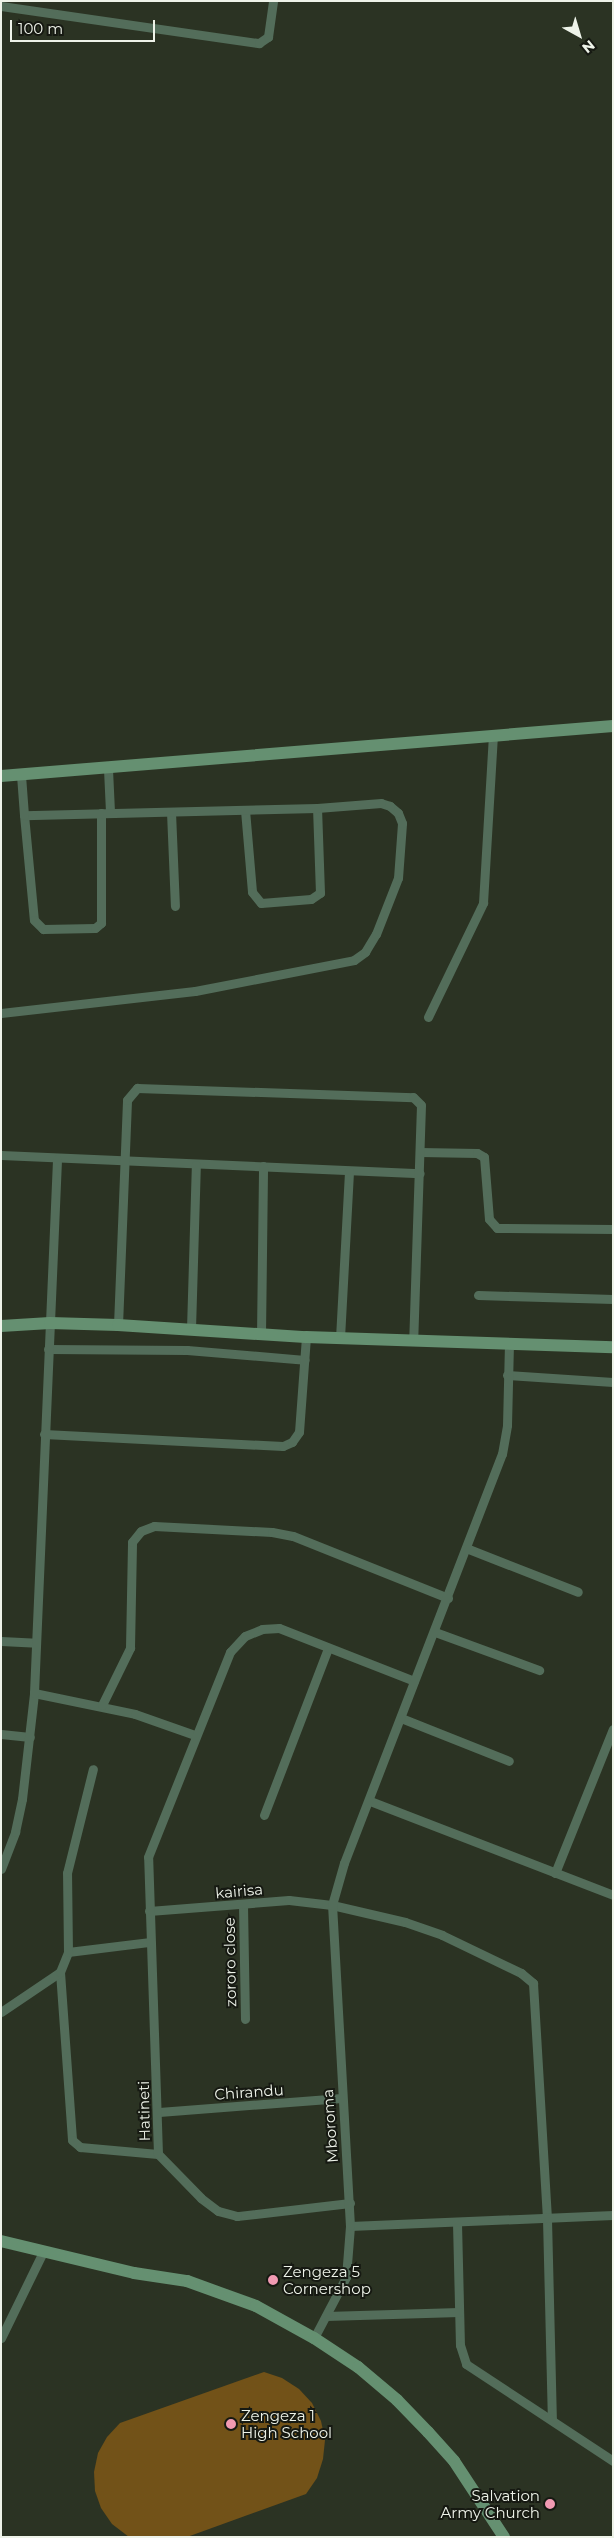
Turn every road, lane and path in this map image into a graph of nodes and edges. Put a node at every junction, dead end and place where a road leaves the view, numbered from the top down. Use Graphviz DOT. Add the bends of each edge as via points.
graph roads {
  1 [pos="273,1"];
  2 [pos="1,6"];
  3 [pos="613,726"];
  4 [pos="493,736"];
  5 [pos="108,769"];
  6 [pos="21,774"];
  7 [pos="1,776"];
  8 [pos="317,808"];
  9 [pos="245,810"];
  10 [pos="171,812"];
  11 [pos="106,813"];
  12 [pos="24,816"];
  13 [pos="175,906"];
  14 [pos="1,1013"];
  15 [pos="428,1016"];
  16 [pos="420,1152"];
  17 [pos="1,1155"];
  18 [pos="57,1159"];
  19 [pos="123,1162"];
  20 [pos="196,1166"];
  21 [pos="263,1166"];
  22 [pos="349,1171"];
  23 [pos="420,1173"];
  24 [pos="613,1229"];
  25 [pos="478,1295"];
  26 [pos="613,1299"];
  27 [pos="50,1323"];
  28 [pos="118,1325"];
  29 [pos="1,1326"];
  30 [pos="191,1329"];
  31 [pos="261,1335"];
  32 [pos="306,1337"];
  33 [pos="340,1338"];
  34 [pos="413,1341"];
  35 [pos="509,1342"];
  36 [pos="613,1347"];
  37 [pos="48,1349"];
  38 [pos="305,1360"];
  39 [pos="507,1375"];
  40 [pos="613,1382"];
  41 [pos="44,1434"];
  42 [pos="466,1548"];
  43 [pos="578,1592"];
  44 [pos="448,1598"];
  45 [pos="435,1632"];
  46 [pos="1,1641"];
  47 [pos="36,1643"];
  48 [pos="328,1648"];
  49 [pos="538,1670"];
  50 [pos="414,1681"];
  51 [pos="34,1693"];
  52 [pos="102,1705"];
  53 [pos="401,1718"];
  54 [pos="613,1729"];
  55 [pos="1,1734"];
  56 [pos="195,1735"];
  57 [pos="30,1737"];
  58 [pos="509,1761"];
  59 [pos="93,1769"];
  60 [pos="370,1801"];
  61 [pos="264,1815"];
  62 [pos="1,1869"];
  63 [pos="555,1873"];
  64 [pos="613,1895"];
  65 [pos="243,1905"];
  66 [pos="332,1905"];
  67 [pos="149,1911"];
  68 [pos="150,1942"];
  69 [pos="68,1952"];
  70 [pos="60,1972"];
  71 [pos="1,2012"];
  72 [pos="245,2019"];
  73 [pos="341,2098"];
  74 [pos="159,2112"];
  75 [pos="158,2154"];
  76 [pos="350,2203"];
  77 [pos="613,2215"];
  78 [pos="547,2219"];
  79 [pos="458,2223"];
  80 [pos="350,2226"];
  81 [pos="1,2241"];
  82 [pos="44,2250"];
  83 [pos="459,2312"];
  84 [pos="326,2316"];
  85 [pos="1,2338"];
  86 [pos="314,2338"];
  87 [pos="552,2420"];
  88 [pos="613,2461"];
  89 [pos="504,2537"];
  1 -- 2 [label="street" via="268,37 259,43"];
  3 -- 4 [label="street"];
  4 -- 5 [label="street"];
  4 -- 15 [label="street" via="483,903"];
  5 -- 6 [label="street"];
  5 -- 11 [label="street"];
  6 -- 7 [label="street"];
  6 -- 12 [label="street"];
  8 -- 9 [label="street"];
  8 -- 9 [label="street" via="320,893 311,899 261,903 252,892"];
  8 -- 14 [label="street" via="381,803 398,813 402,823 398,878 376,934 359,957 250,983"];
  9 -- 10 [label="street"];
  10 -- 11 [label="street"];
  10 -- 13 [label="street"];
  11 -- 12 [label="street"];
  11 -- 12 [label="street" via="101,923 94,928 44,929 34,920"];
  16 -- 19 [label="street" via="421,1105 413,1097 144,1087 137,1088 128,1100"];
  16 -- 23 [label="street"];
  16 -- 24 [label="street" via="477,1152 484,1157 489,1219 497,1228"];
  17 -- 18 [label="street"];
  18 -- 19 [label="street"];
  18 -- 27 [label="street"];
  19 -- 20 [label="street"];
  19 -- 28 [label="street"];
  20 -- 21 [label="street"];
  20 -- 30 [label="street"];
  21 -- 22 [label="street"];
  21 -- 31 [label="street"];
  22 -- 23 [label="street"];
  22 -- 33 [label="street"];
  23 -- 34 [label="street"];
  25 -- 26 [label="street"];
  27 -- 28 [label="street"];
  27 -- 29 [label="street"];
  27 -- 37 [label="street"];
  28 -- 30 [label="street"];
  30 -- 31 [label="street"];
  31 -- 32 [label="street"];
  32 -- 33 [label="street"];
  32 -- 38 [label="street"];
  33 -- 34 [label="street"];
  34 -- 35 [label="street"];
  35 -- 36 [label="street"];
  35 -- 39 [label="street, Mboroma"];
  37 -- 38 [label="street" via="188,1350"];
  37 -- 41 [label="street"];
  38 -- 41 [label="street" via="298,1432 292,1442 283,1446"];
  39 -- 40 [label="street"];
  39 -- 42 [label="street, Mboroma" via="505,1441"];
  41 -- 47 [label="street"];
  42 -- 43 [label="street"];
  42 -- 44 [label="street, Mboroma"];
  44 -- 45 [label="street, Mboroma"];
  44 -- 52 [label="street" via="293,1536 272,1532 147,1528 141,1530 132,1542 130,1648"];
  45 -- 49 [label="street"];
  45 -- 50 [label="street, Mboroma"];
  46 -- 47 [label="street"];
  47 -- 51 [label="street"];
  48 -- 50 [label="street, Hatineti"];
  48 -- 56 [label="street, Hatineti" via="279,1628 262,1629 245,1636 230,1652"];
  48 -- 61 [label="street"];
  50 -- 53 [label="street, Mboroma"];
  51 -- 52 [label="street"];
  51 -- 57 [label="street"];
  52 -- 56 [label="street"];
  53 -- 58 [label="street"];
  53 -- 60 [label="street, Mboroma"];
  54 -- 63 [label="street"];
  55 -- 57 [label="street"];
  56 -- 67 [label="street, Hatineti" via="148,1858"];
  57 -- 62 [label="street" via="15,1832"];
  59 -- 69 [label="street" via="67,1873"];
  60 -- 63 [label="street"];
  60 -- 66 [label="street, Mboroma" via="344,1863"];
  63 -- 64 [label="street"];
  65 -- 66 [label="street, kairisa" via="289,1900"];
  65 -- 67 [label="street, kairisa"];
  65 -- 72 [label="street, zororo close"];
  66 -- 73 [label="street, Mboroma" via="341,2039"];
  66 -- 78 [label="street, kairisa" via="396,1919 442,1935 521,1973 533,1983"];
  67 -- 68 [label="street, Hatineti"];
  68 -- 69 [label="street"];
  68 -- 74 [label="street, Hatineti"];
  69 -- 70 [label="street"];
  70 -- 71 [label="street"];
  70 -- 75 [label="street" via="72,2140 80,2147"];
  73 -- 74 [label="street, Chirandu"];
  73 -- 76 [label="street, Mboroma"];
  74 -- 75 [label="street, Hatineti"];
  75 -- 76 [label="street, Hatineti" via="201,2198 218,2211 237,2216"];
  76 -- 80 [label="street, Mboroma"];
  77 -- 78 [label="street"];
  78 -- 79 [label="street"];
  78 -- 87 [label="street"];
  79 -- 80 [label="street"];
  79 -- 83 [label="street"];
  80 -- 84 [label="street, Mboroma" via="346,2277"];
  81 -- 82 [label="street"];
  82 -- 85 [label="street"];
  82 -- 86 [label="street" via="134,2273 194,2283 256,2306"];
  83 -- 84 [label="street"];
  83 -- 87 [label="street" via="461,2350 466,2364"];
  84 -- 86 [label="street, Mboroma"];
  86 -- 89 [label="street" via="358,2367 422,2425 454,2460"];
  87 -- 88 [label="street"];
}
